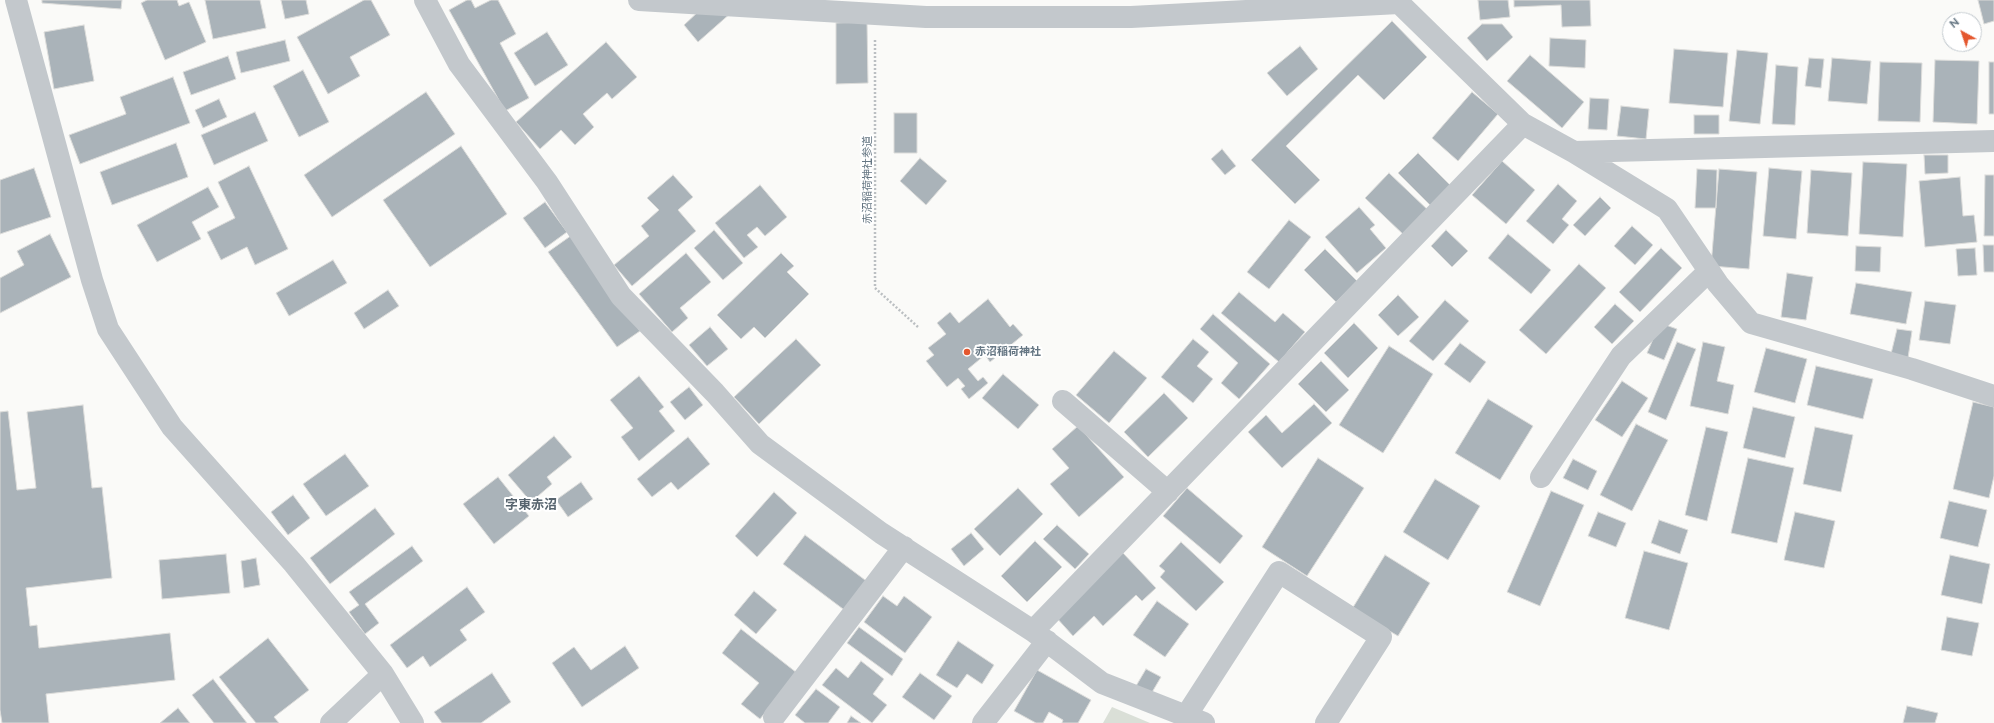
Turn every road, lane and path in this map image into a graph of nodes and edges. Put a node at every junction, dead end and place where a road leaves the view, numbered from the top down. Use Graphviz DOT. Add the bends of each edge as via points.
graph roads {
  1 [pos="16,0"];
  2 [pos="425,0"];
  3 [pos="639,0"];
  4 [pos="876,14"];
  5 [pos="1523,124"];
  6 [pos="1994,141"];
  7 [pos="1574,152"];
  8 [pos="1709,271"];
  9 [pos="918,327"];
  10 [pos="1994,396"];
  11 [pos="1063,401"];
  12 [pos="1541,477"];
  13 [pos="1168,492"];
  14 [pos="904,547"];
  15 [pos="1040,636"];
  16 [pos="383,674"];
  17 [pos="774,717"];
  18 [pos="1195,719"];
  19 [pos="331,723"];
  20 [pos="413,723"];
  21 [pos="983,723"];
  22 [pos="1326,723"];
  1 -- 16 [label="street" via="92,280 108,329 172,427 294,564"];
  2 -- 14 [label="street" via="459,64 547,182 621,296 715,393 760,444"];
  3 -- 4 [label="street"];
  4 -- 5 [label="street" via="926,17 1131,17 1399,3"];
  4 -- 9 [label="path, 赤沼稲荷神社参道" via="875,288"];
  5 -- 7 [label="street"];
  5 -- 13 [label="street"];
  6 -- 7 [label="street"];
  7 -- 8 [label="street" via="1667,209"];
  8 -- 10 [label="street" via="1751,323 1912,369"];
  8 -- 12 [label="street" via="1621,356"];
  11 -- 13 [label="street"];
  13 -- 15 [label="street"];
  14 -- 15 [label="street"];
  14 -- 17 [label="street"];
  15 -- 18 [label="street" via="1102,683"];
  15 -- 21 [label="street"];
  16 -- 19 [label="street"];
  16 -- 20 [label="street"];
  18 -- 22 [label="street" via="1279,572 1380,637"];
}
